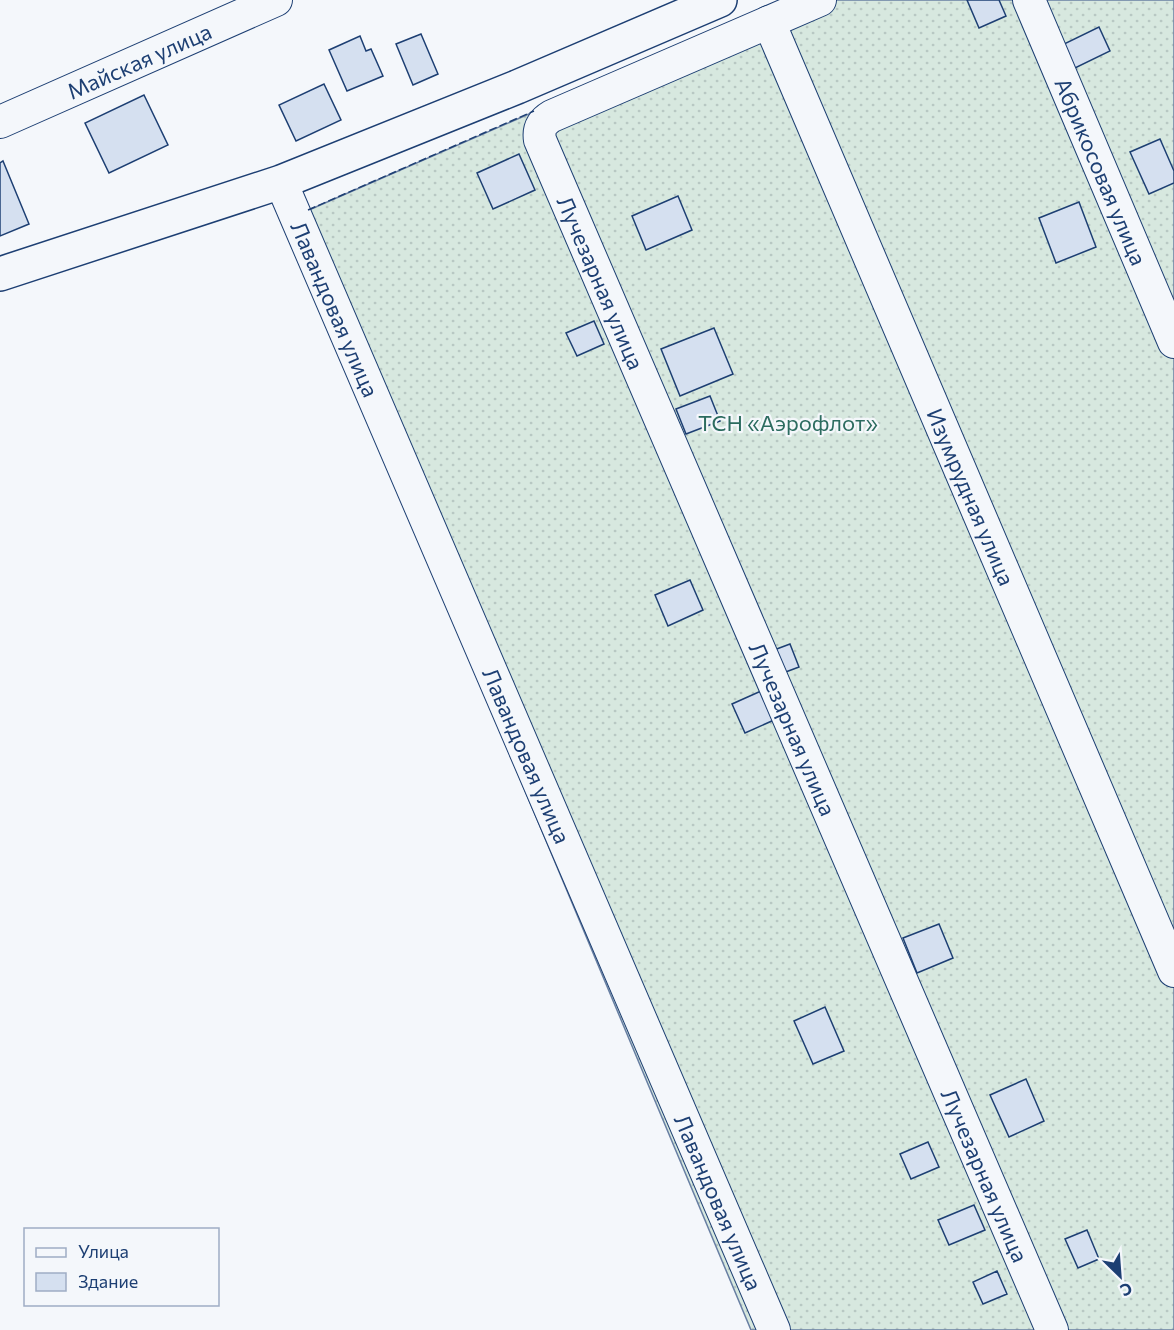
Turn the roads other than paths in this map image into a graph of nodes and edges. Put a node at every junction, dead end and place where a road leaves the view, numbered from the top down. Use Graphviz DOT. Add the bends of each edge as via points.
graph roads {
  1 [pos="276,0"];
  2 [pos="720,0"];
  3 [pos="820,0"];
  4 [pos="1029,0"];
  5 [pos="769,22"];
  6 [pos="0,122"];
  7 [pos="281,182"];
  8 [pos="0,274"];
  9 [pos="1174,342"];
  10 [pos="1174,972"];
  11 [pos="774,1330"];
  12 [pos="1052,1330"];
  1 -- 6 [label="street, Майская улица"];
  2 -- 7 [label="main road"];
  3 -- 5 [label="street"];
  4 -- 9 [label="street, Абрикосовая улица"];
  5 -- 10 [label="street, Изумрудная улица"];
  5 -- 12 [label="street, Лучезарная улица" via="552,116 541,125 540,140"];
  7 -- 8 [label="main road"];
  7 -- 11 [label="street, Лавандовая улица"];
}
